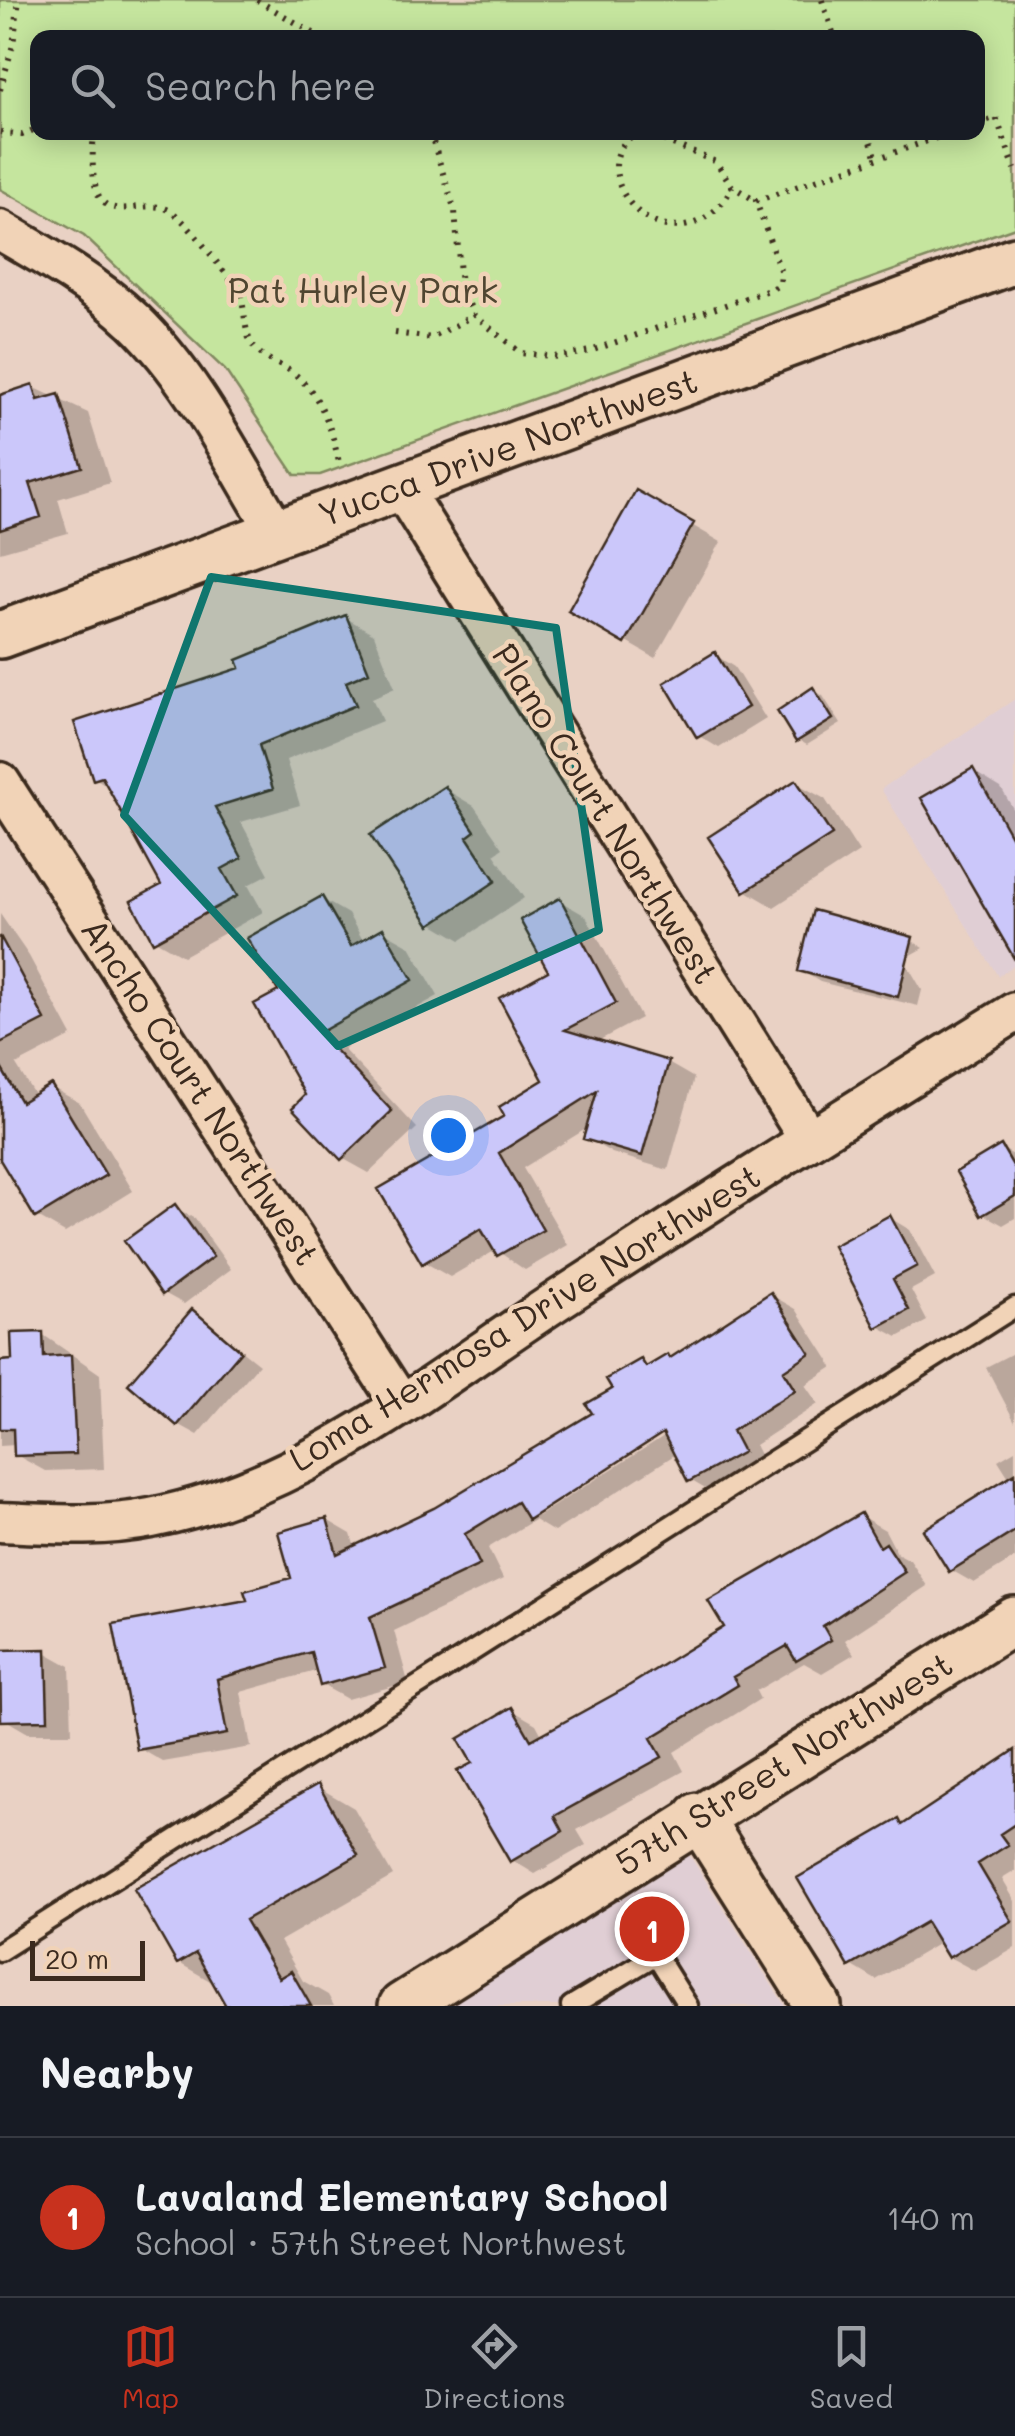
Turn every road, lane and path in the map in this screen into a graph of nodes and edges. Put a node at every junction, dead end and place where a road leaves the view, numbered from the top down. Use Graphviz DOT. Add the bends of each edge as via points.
graph roads {
  1 [pos="18,0"];
  2 [pos="257,0"];
  3 [pos="822,0"];
  4 [pos="308,30"];
  5 [pos="832,30"];
  6 [pos="0,90"];
  7 [pos="985,121"];
  8 [pos="0,132"];
  9 [pos="30,132"];
  10 [pos="93,140"];
  11 [pos="433,140"];
  12 [pos="625,140"];
  13 [pos="662,140"];
  14 [pos="871,140"];
  15 [pos="931,140"];
  16 [pos="878,159"];
  17 [pos="1015,169"];
  18 [pos="732,186"];
  19 [pos="756,202"];
  20 [pos="0,230"];
  21 [pos="1015,260"];
  22 [pos="474,315"];
  23 [pos="395,333"];
  24 [pos="340,468"];
  25 [pos="402,489"];
  26 [pos="277,532"];
  27 [pos="0,635"];
  28 [pos="0,782"];
  29 [pos="1015,1012"];
  30 [pos="808,1138"];
  31 [pos="1015,1306"];
  32 [pos="400,1403"];
  33 [pos="0,1522"];
  34 [pos="1015,1620"];
  35 [pos="698,1816"];
  36 [pos="0,1951"];
  37 [pos="402,2006"];
  38 [pos="571,2006"];
  39 [pos="688,2006"];
  40 [pos="818,2006"];
  1 -- 6 [label="path"];
  2 -- 4 [label="path"];
  3 -- 5 [label="path"];
  7 -- 17 [label="path" via="996,117"];
  8 -- 9 [label="path"];
  10 -- 24 [label="path" via="90,174 96,190 125,212 162,206 176,214 237,287 258,352 309,386 329,423"];
  11 -- 22 [label="path" via="455,211 460,287"];
  12 -- 18 [label="path" via="617,154 626,200 642,218 667,228 694,224 712,214"];
  13 -- 18 [label="path" via="716,162"];
  14 -- 16 [label="path"];
  15 -- 16 [label="path"];
  16 -- 19 [label="path"];
  18 -- 19 [label="path"];
  19 -- 22 [label="path" via="781,273 780,284 749,299 559,357 521,353"];
  20 -- 26 [label="street" via="134,322 194,395"];
  21 -- 25 [label="street, Yucca Drive Northwest"];
  22 -- 23 [label="path" via="432,338"];
  25 -- 26 [label="street, Yucca Drive Northwest"];
  25 -- 30 [label="street, Plano Court Northwest"];
  26 -- 27 [label="street, Yucca Drive Northwest"];
  28 -- 32 [label="street, Ancho Court Northwest"];
  29 -- 30 [label="street, Loma Hermosa Drive Northwest"];
  30 -- 32 [label="street, Loma Hermosa Drive Northwest"];
  31 -- 36 [label="lane"];
  32 -- 33 [label="street, Loma Hermosa Drive Northwest" via="313,1458 152,1518 82,1526"];
  34 -- 35 [label="street, 57th Street Northwest"];
  35 -- 37 [label="street, 57th Street Northwest"];
  35 -- 40 [label="street"];
  38 -- 39 [label="lane" via="656,1955"];
}
